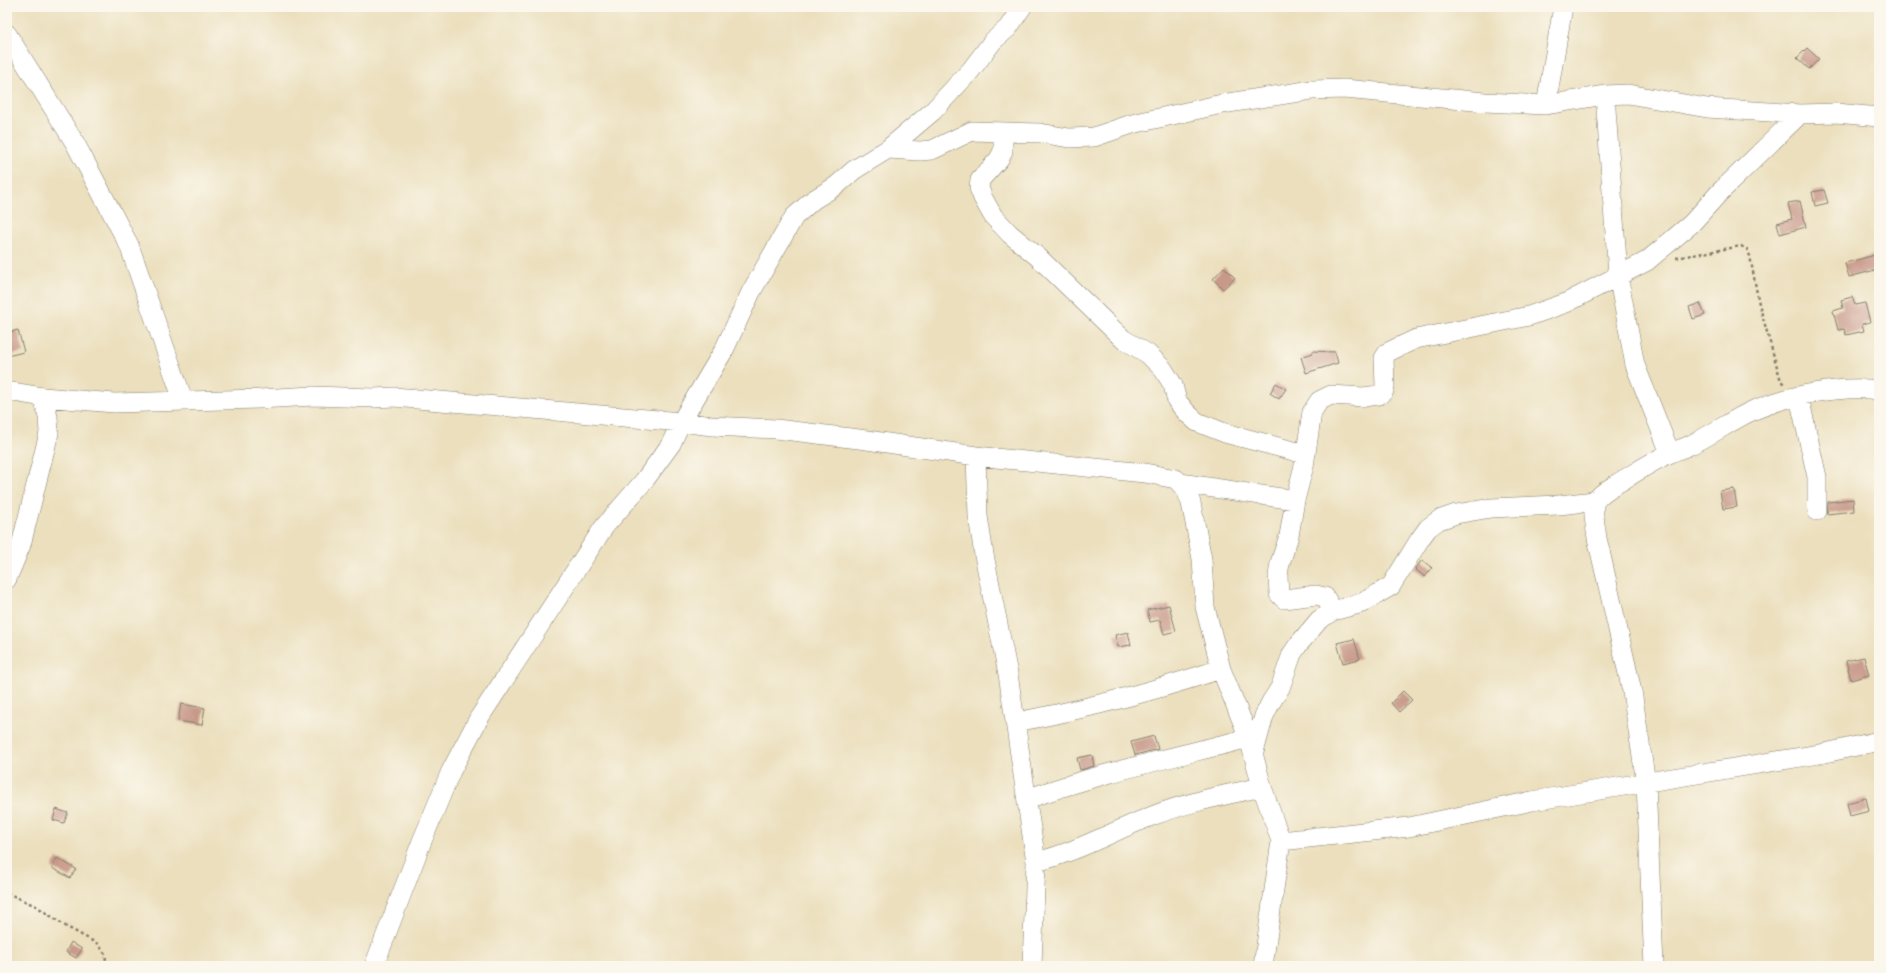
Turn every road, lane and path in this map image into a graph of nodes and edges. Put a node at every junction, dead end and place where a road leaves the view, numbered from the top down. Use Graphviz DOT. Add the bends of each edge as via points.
graph roads {
  1 [pos="1022,7"];
  2 [pos="1563,7"];
  3 [pos="7,34"];
  4 [pos="1605,95"];
  5 [pos="1546,105"];
  6 [pos="1800,114"];
  7 [pos="1879,117"];
  8 [pos="1003,132"];
  9 [pos="888,149"];
  10 [pos="1673,258"];
  11 [pos="1618,276"];
  12 [pos="1879,390"];
  13 [pos="7,391"];
  14 [pos="1792,391"];
  15 [pos="43,397"];
  16 [pos="184,400"];
  17 [pos="681,422"];
  18 [pos="1670,453"];
  19 [pos="1305,454"];
  20 [pos="976,456"];
  21 [pos="1180,483"];
  22 [pos="1295,500"];
  23 [pos="1595,501"];
  24 [pos="1817,511"];
  25 [pos="7,579"];
  26 [pos="1333,611"];
  27 [pos="1221,669"];
  28 [pos="1015,722"];
  29 [pos="1879,741"];
  30 [pos="1251,745"];
  31 [pos="1646,783"];
  32 [pos="1262,787"];
  33 [pos="1027,799"];
  34 [pos="1281,841"];
  35 [pos="1036,862"];
  36 [pos="7,893"];
  37 [pos="105,966"];
  38 [pos="374,966"];
  39 [pos="1032,966"];
  40 [pos="1263,966"];
  41 [pos="1654,966"];
  1 -- 9 [label="street" via="1008,28 993,41 933,111"];
  2 -- 5 [label="street"];
  3 -- 16 [label="street" via="75,143 129,245"];
  4 -- 5 [label="street"];
  4 -- 6 [label="street" via="1628,94 1707,108"];
  4 -- 11 [label="street"];
  5 -- 8 [label="street" via="1344,89 1312,90 1222,104 1132,124 1094,137 1069,138 1040,133"];
  6 -- 7 [label="street" via="1836,112"];
  6 -- 11 [label="street" via="1691,224 1647,261"];
  8 -- 9 [label="street" via="972,131 932,150"];
  8 -- 19 [label="street" via="1003,151 980,180 979,188 993,216 1123,339 1148,354 1163,369 1174,384 1178,401 1186,413 1197,422 1225,433"];
  9 -- 17 [label="street" via="854,170 794,217 751,292 724,350"];
  10 -- 14 [label="path" via="1741,246 1747,249 1781,380"];
  11 -- 18 [label="street" via="1635,365"];
  11 -- 19 [label="street" via="1566,303 1529,316 1416,339 1388,352 1384,358 1384,391 1363,397 1332,395 1319,401 1312,412"];
  12 -- 14 [label="street" via="1861,388"];
  13 -- 15 [label="street"];
  14 -- 18 [label="street" via="1726,424 1701,440"];
  14 -- 24 [label="street" via="1817,477"];
  15 -- 16 [label="street" via="114,403"];
  15 -- 25 [label="street" via="49,433 21,545"];
  16 -- 17 [label="street" via="259,400 313,396 394,397"];
  17 -- 20 [label="street" via="776,429"];
  17 -- 38 [label="street" via="671,444 604,527 479,718 451,771"];
  18 -- 23 [label="street" via="1603,492"];
  19 -- 22 [label="street"];
  20 -- 21 [label="street" via="1146,473 1176,479"];
  20 -- 28 [label="street" via="980,532"];
  21 -- 22 [label="street"];
  21 -- 27 [label="street" via="1186,490 1195,521 1202,558 1205,607"];
  22 -- 26 [label="street" via="1289,536 1280,563 1279,594 1284,599 1321,595"];
  23 -- 26 [label="street" via="1491,508 1456,514 1439,520 1428,528 1391,586 1362,603"];
  23 -- 31 [label="street" via="1597,538 1632,691"];
  26 -- 30 [label="street" via="1319,620 1292,654 1282,682"];
  27 -- 28 [label="street" via="1110,703"];
  27 -- 30 [label="street"];
  28 -- 33 [label="street"];
  29 -- 31 [label="street" via="1825,753"];
  30 -- 32 [label="street"];
  30 -- 33 [label="street" via="1119,770"];
  31 -- 34 [label="street" via="1532,801 1409,827"];
  31 -- 41 [label="street"];
  32 -- 34 [label="street"];
  32 -- 35 [label="street" via="1152,816 1082,848"];
  33 -- 35 [label="street"];
  34 -- 40 [label="street"];
  35 -- 39 [label="street"];
  36 -- 37 [label="path" via="36,906 98,944 106,955"];
}
